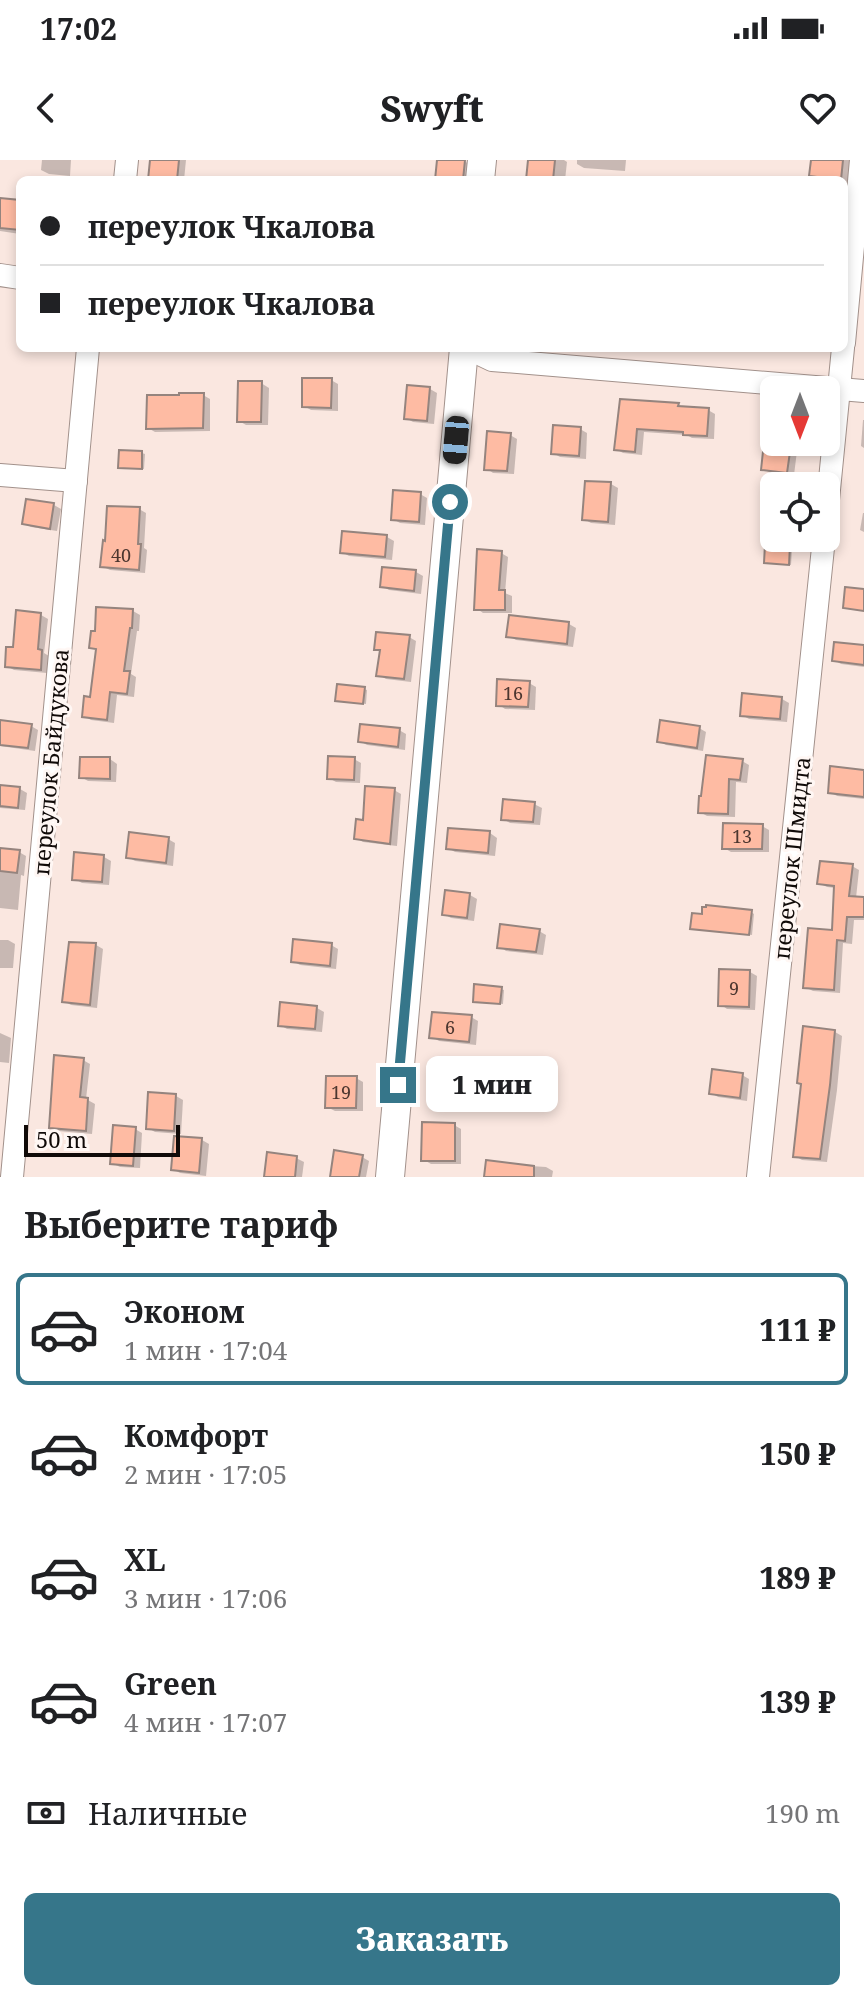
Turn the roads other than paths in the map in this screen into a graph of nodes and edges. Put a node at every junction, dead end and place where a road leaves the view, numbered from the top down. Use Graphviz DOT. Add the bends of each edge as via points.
graph roads {
  1 [pos="861,160"];
  2 [pos="848,301"];
  3 [pos="88,352"];
  4 [pos="465,352"];
  5 [pos="474,352"];
  6 [pos="843,352"];
  7 [pos="760,382"];
  8 [pos="840,389"];
  9 [pos="864,391"];
  10 [pos="0,475"];
  11 [pos="76,481"];
  12 [pos="823,552"];
  13 [pos="12,1177"];
  14 [pos="390,1177"];
  15 [pos="758,1177"];
  1 -- 2 [label="street"];
  3 -- 11 [label="street, переулок Байдукова"];
  4 -- 14 [label="street"];
  5 -- 7 [label="street" via="492,360"];
  6 -- 8 [label="street"];
  8 -- 9 [label="street"];
  10 -- 11 [label="street"];
  11 -- 13 [label="street, переулок Байдукова"];
  12 -- 15 [label="street, переулок Шмидта"];
}
